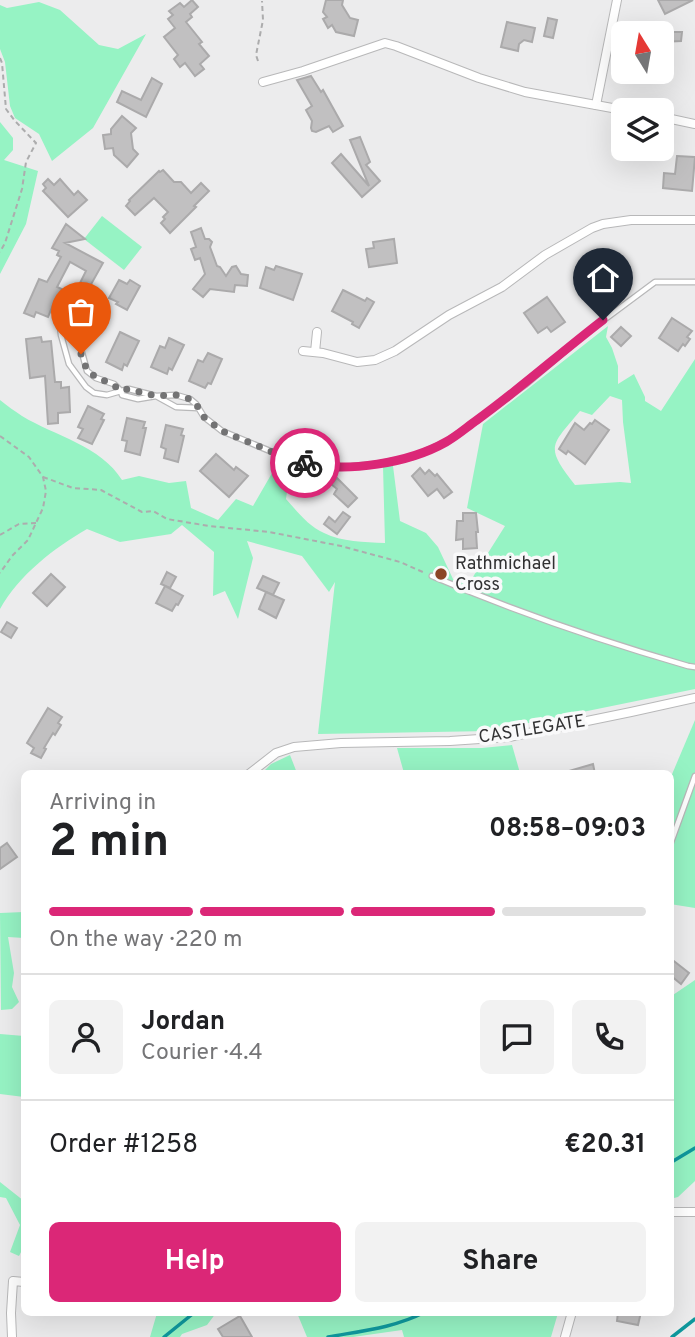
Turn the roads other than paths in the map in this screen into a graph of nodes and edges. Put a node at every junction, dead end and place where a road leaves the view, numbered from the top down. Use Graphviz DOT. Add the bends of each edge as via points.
graph roads {
  1 [pos="617,0"];
  2 [pos="263,82"];
  3 [pos="596,105"];
  4 [pos="611,108"];
  5 [pos="674,120"];
  6 [pos="695,124"];
  7 [pos="695,220"];
  8 [pos="695,282"];
  9 [pos="317,332"];
  10 [pos="303,351"];
  11 [pos="315,352"];
  12 [pos="121,391"];
  13 [pos="156,396"];
  14 [pos="198,408"];
  15 [pos="432,576"];
  16 [pos="695,667"];
  17 [pos="695,698"];
  18 [pos="254,770"];
  19 [pos="695,776"];
  20 [pos="674,834"];
  21 [pos="674,1212"];
  22 [pos="695,1212"];
  23 [pos="21,1282"];
  24 [pos="571,1316"];
  25 [pos="12,1337"];
  26 [pos="565,1337"];
  1 -- 3 [label="street"];
  2 -- 3 [label="street" via="385,43 525,92"];
  3 -- 4 [label="street"];
  5 -- 6 [label="street"];
  7 -- 11 [label="street" via="631,220 592,228 502,287 375,360 357,362"];
  8 -- 14 [label="lane" via="655,282 446,442 412,457 340,467 311,464 234,437"];
  9 -- 11 [label="street"];
  10 -- 11 [label="street"];
  12 -- 12 [label="lane" via="94,393 77,377 65,352 62,321 71,317 82,321 80,348 87,371"];
  12 -- 13 [label="lane"];
  12 -- 13 [label="lane" via="129,398"];
  13 -- 14 [label="lane" via="176,407"];
  13 -- 14 [label="lane" via="176,395 190,399"];
  15 -- 16 [label="lane" via="565,628"];
  17 -- 18 [label="street, CASTLEGATE" via="509,737 294,747 276,753"];
  19 -- 20 [label="lane"];
  21 -- 22 [label="street"];
  23 -- 25 [label="street" via="13,1281"];
  24 -- 26 [label="street"];
}
